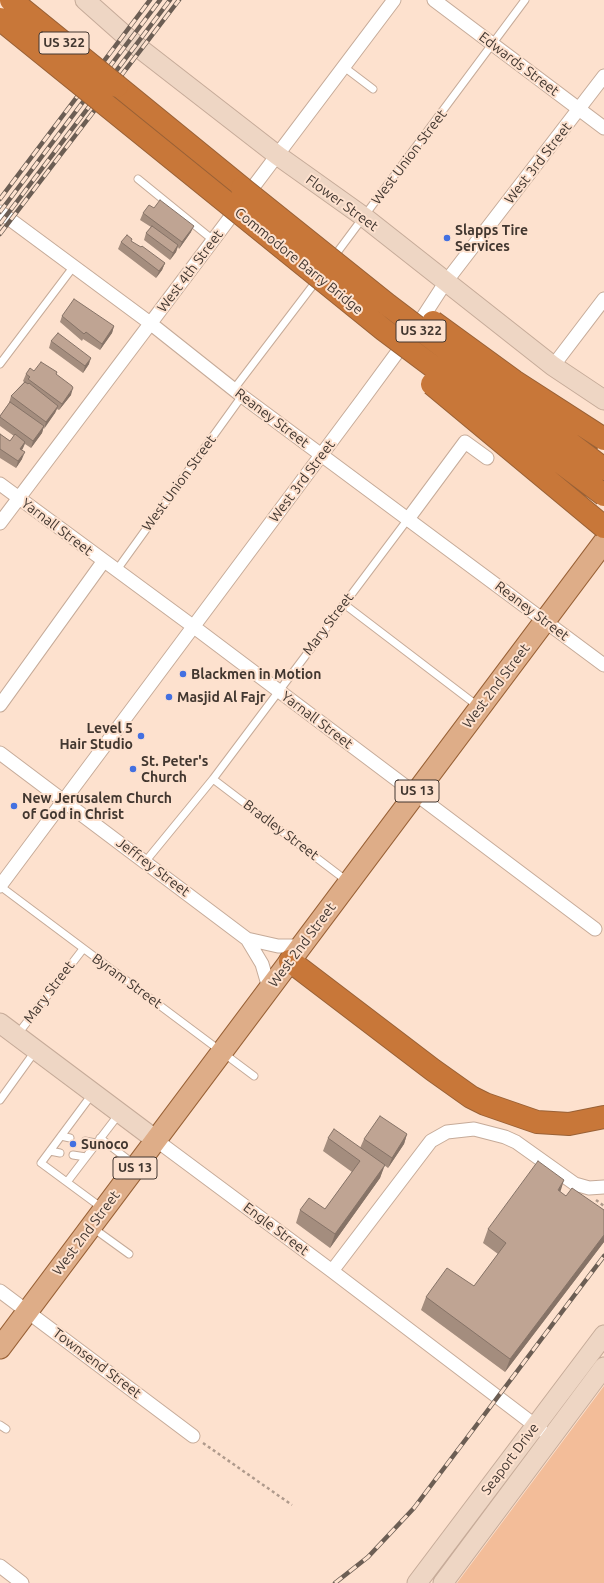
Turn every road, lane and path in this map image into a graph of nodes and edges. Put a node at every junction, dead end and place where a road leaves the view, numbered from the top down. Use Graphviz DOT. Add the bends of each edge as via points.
graph roads {
  1 [pos="11,0"];
  2 [pos="24,0"];
  3 [pos="85,0"];
  4 [pos="394,0"];
  5 [pos="434,0"];
  6 [pos="524,0"];
  7 [pos="0,19"];
  8 [pos="0,26"];
  9 [pos="493,43"];
  10 [pos="344,67"];
  11 [pos="604,76"];
  12 [pos="117,86"];
  13 [pos="373,89"];
  14 [pos="87,90"];
  15 [pos="580,110"];
  16 [pos="604,128"];
  17 [pos="277,155"];
  18 [pos="138,179"];
  19 [pos="242,188"];
  20 [pos="0,212"];
  21 [pos="364,217"];
  22 [pos="213,240"];
  23 [pos="290,254"];
  24 [pos="74,266"];
  25 [pos="446,283"];
  26 [pos="604,299"];
  27 [pos="150,323"];
  28 [pos="0,364"];
  29 [pos="554,366"];
  30 [pos="238,393"];
  31 [pos="604,400"];
  32 [pos="604,439"];
  33 [pos="320,455"];
  34 [pos="487,458"];
  35 [pos="604,469"];
  36 [pos="0,484"];
  37 [pos="604,495"];
  38 [pos="19,498"];
  39 [pos="408,519"];
  40 [pos="0,523"];
  41 [pos="604,527"];
  42 [pos="604,542"];
  43 [pos="104,562"];
  44 [pos="116,571"];
  45 [pos="344,604"];
  46 [pos="545,621"];
  47 [pos="194,627"];
  48 [pos="604,665"];
  49 [pos="278,691"];
  50 [pos="0,705"];
  51 [pos="480,708"];
  52 [pos="0,753"];
  53 [pos="213,779"];
  54 [pos="415,794"];
  55 [pos="64,801"];
  56 [pos="145,862"];
  57 [pos="349,882"];
  58 [pos="0,886"];
  59 [pos="595,929"];
  60 [pos="248,939"];
  61 [pos="82,949"];
  62 [pos="296,953"];
  63 [pos="269,988"];
  64 [pos="0,1023"];
  65 [pos="16,1035"];
  66 [pos="36,1050"];
  67 [pos="222,1051"];
  68 [pos="254,1076"];
  69 [pos="93,1093"];
  70 [pos="0,1100"];
  71 [pos="120,1112"];
  72 [pos="604,1117"];
  73 [pos="61,1136"];
  74 [pos="70,1138"];
  75 [pos="156,1140"];
  76 [pos="85,1141"];
  77 [pos="98,1141"];
  78 [pos="50,1151"];
  79 [pos="60,1153"];
  80 [pos="73,1155"];
  81 [pos="86,1157"];
  82 [pos="136,1166"];
  83 [pos="67,1182"];
  84 [pos="604,1187"];
  85 [pos="104,1210"];
  86 [pos="91,1226"];
  87 [pos="129,1254"];
  88 [pos="332,1271"];
  89 [pos="0,1291"];
  90 [pos="28,1311"];
  91 [pos="601,1344"];
  92 [pos="0,1348"];
  93 [pos="604,1367"];
  94 [pos="535,1426"];
  95 [pos="193,1436"];
  96 [pos="551,1438"];
  97 [pos="292,1505"];
  98 [pos="0,1566"];
  99 [pos="22,1583"];
  100 [pos="417,1583"];
  101 [pos="443,1583"];
  1 -- 12 [label="highway, Commodore Barry Bridge / US 322, bridge"];
  2 -- 12 [label="highway, bridge"];
  3 -- 17 [label="street, Flower Street" via="138,47"];
  4 -- 10 [label="street, West 4th Street"];
  5 -- 9 [label="street, Edwards Street"];
  6 -- 9 [label="lane, West Union Street"];
  7 -- 14 [label="highway, Commodore Barry Bridge / US 322, bridge"];
  8 -- 14 [label="highway, bridge"];
  9 -- 15 [label="street, Edwards Street"];
  9 -- 21 [label="lane, West Union Street"];
  10 -- 13 [label="lane"];
  10 -- 17 [label="street, West 4th Street"];
  11 -- 15 [label="street, West 3rd Street"];
  12 -- 19 [label="highway, Commodore Barry Bridge / US 322"];
  14 -- 23 [label="highway, Commodore Barry Bridge / US 322, bridge"];
  15 -- 16 [label="street, Edwards Street"];
  15 -- 25 [label="street, West 3rd Street"];
  17 -- 21 [label="street, Flower Street"];
  17 -- 22 [label="street, West 4th Street"];
  18 -- 22 [label="lane"];
  19 -- 32 [label="highway, bridge" via="335,249 514,381"];
  19 -- 35 [label="highway, Commodore Barry Bridge / US 322, bridge" via="388,305"];
  20 -- 24 [label="street, Reaney Street"];
  21 -- 25 [label="street, Flower Street"];
  21 -- 30 [label="lane, West Union Street"];
  22 -- 27 [label="street, West 4th Street"];
  23 -- 37 [label="highway, Commodore Barry Bridge / US 322, bridge"];
  23 -- 41 [label="highway, bridge" via="365,330"];
  24 -- 27 [label="street, Reaney Street"];
  24 -- 28 [label="lane"];
  25 -- 29 [label="street, Flower Street"];
  25 -- 33 [label="street, West 3rd Street"];
  26 -- 29 [label="street"];
  27 -- 30 [label="street, Reaney Street"];
  27 -- 38 [label="street, West 4th Street"];
  29 -- 31 [label="street, Flower Street"];
  30 -- 33 [label="street, Reaney Street"];
  30 -- 44 [label="lane, West Union Street"];
  33 -- 39 [label="street, Reaney Street"];
  33 -- 47 [label="street, West 3rd Street"];
  34 -- 39 [label="street, Mary Street" via="465,442"];
  36 -- 38 [label="street, Yarnall Street"];
  38 -- 40 [label="street, West 4th Street"];
  38 -- 43 [label="street, Yarnall Street"];
  39 -- 45 [label="lane, Mary Street"];
  39 -- 46 [label="street, Reaney Street"];
  42 -- 46 [label="main road, West 2nd Street / US 13"];
  43 -- 44 [label="street, Yarnall Street"];
  43 -- 50 [label="street"];
  44 -- 47 [label="street, Yarnall Street"];
  45 -- 49 [label="lane, Mary Street"];
  45 -- 51 [label="lane"];
  46 -- 48 [label="street, Reaney Street"];
  46 -- 51 [label="main road, West 2nd Street / US 13"];
  47 -- 49 [label="street, Yarnall Street"];
  47 -- 55 [label="street, West 3rd Street"];
  49 -- 53 [label="lane, Mary Street"];
  49 -- 54 [label="street, Yarnall Street"];
  51 -- 54 [label="main road, West 2nd Street / US 13"];
  52 -- 55 [label="street, Jeffrey Street"];
  53 -- 56 [label="lane, Mary Street"];
  53 -- 57 [label="lane, Bradley Street"];
  54 -- 57 [label="main road, West 2nd Street / US 13"];
  54 -- 59 [label="street, Yarnall Street"];
  55 -- 56 [label="street, Jeffrey Street"];
  55 -- 58 [label="street, West 3rd Street"];
  56 -- 60 [label="street, Jeffrey Street"];
  57 -- 62 [label="main road, West 2nd Street / US 13"];
  58 -- 61 [label="lane, Byram Street"];
  60 -- 62 [label="street"];
  60 -- 63 [label="street" via="262,964"];
  61 -- 65 [label="lane, Mary Street"];
  61 -- 67 [label="lane, Byram Street"];
  62 -- 63 [label="main road, West 2nd Street / US 13"];
  62 -- 72 [label="highway" via="433,1070 471,1097 537,1122 568,1124"];
  63 -- 67 [label="main road, West 2nd Street / US 13"];
  64 -- 65 [label="street, Engle Street"];
  65 -- 66 [label="street, Engle Street"];
  66 -- 69 [label="street, Engle Street"];
  66 -- 70 [label="lane"];
  67 -- 68 [label="lane, Byram Street"];
  67 -- 75 [label="main road, West 2nd Street / US 13"];
  69 -- 71 [label="street, Engle Street"];
  69 -- 73 [label="lane"];
  71 -- 75 [label="street, Engle Street"];
  71 -- 77 [label="lane"];
  73 -- 74 [label="lane"];
  73 -- 78 [label="lane"];
  75 -- 82 [label="main road, West 2nd Street / US 13"];
  75 -- 88 [label="street, Engle Street"];
  76 -- 77 [label="lane"];
  77 -- 81 [label="lane"];
  77 -- 82 [label="lane"];
  78 -- 79 [label="lane"];
  78 -- 83 [label="lane" via="41,1163"];
  80 -- 81 [label="lane"];
  81 -- 83 [label="lane"];
  82 -- 85 [label="main road, West 2nd Street / US 13"];
  83 -- 85 [label="lane"];
  84 -- 88 [label="street" via="589,1188 575,1184 516,1142 494,1134 474,1129 447,1132 431,1141"];
  85 -- 86 [label="main road, West 2nd Street / US 13"];
  86 -- 87 [label="lane"];
  86 -- 90 [label="main road, West 2nd Street / US 13"];
  88 -- 94 [label="street, Engle Street"];
  89 -- 90 [label="street, Townsend Street"];
  90 -- 92 [label="main road, West 2nd Street / US 13"];
  90 -- 95 [label="street, Townsend Street"];
  91 -- 94 [label="street, Seaport Drive"];
  93 -- 96 [label="street, Seaport Drive"];
  94 -- 96 [label="street, Engle Street"];
  94 -- 100 [label="street, Seaport Drive"];
  95 -- 97 [label="path"];
  96 -- 101 [label="street, Seaport Drive"];
  98 -- 99 [label="street"];
}
